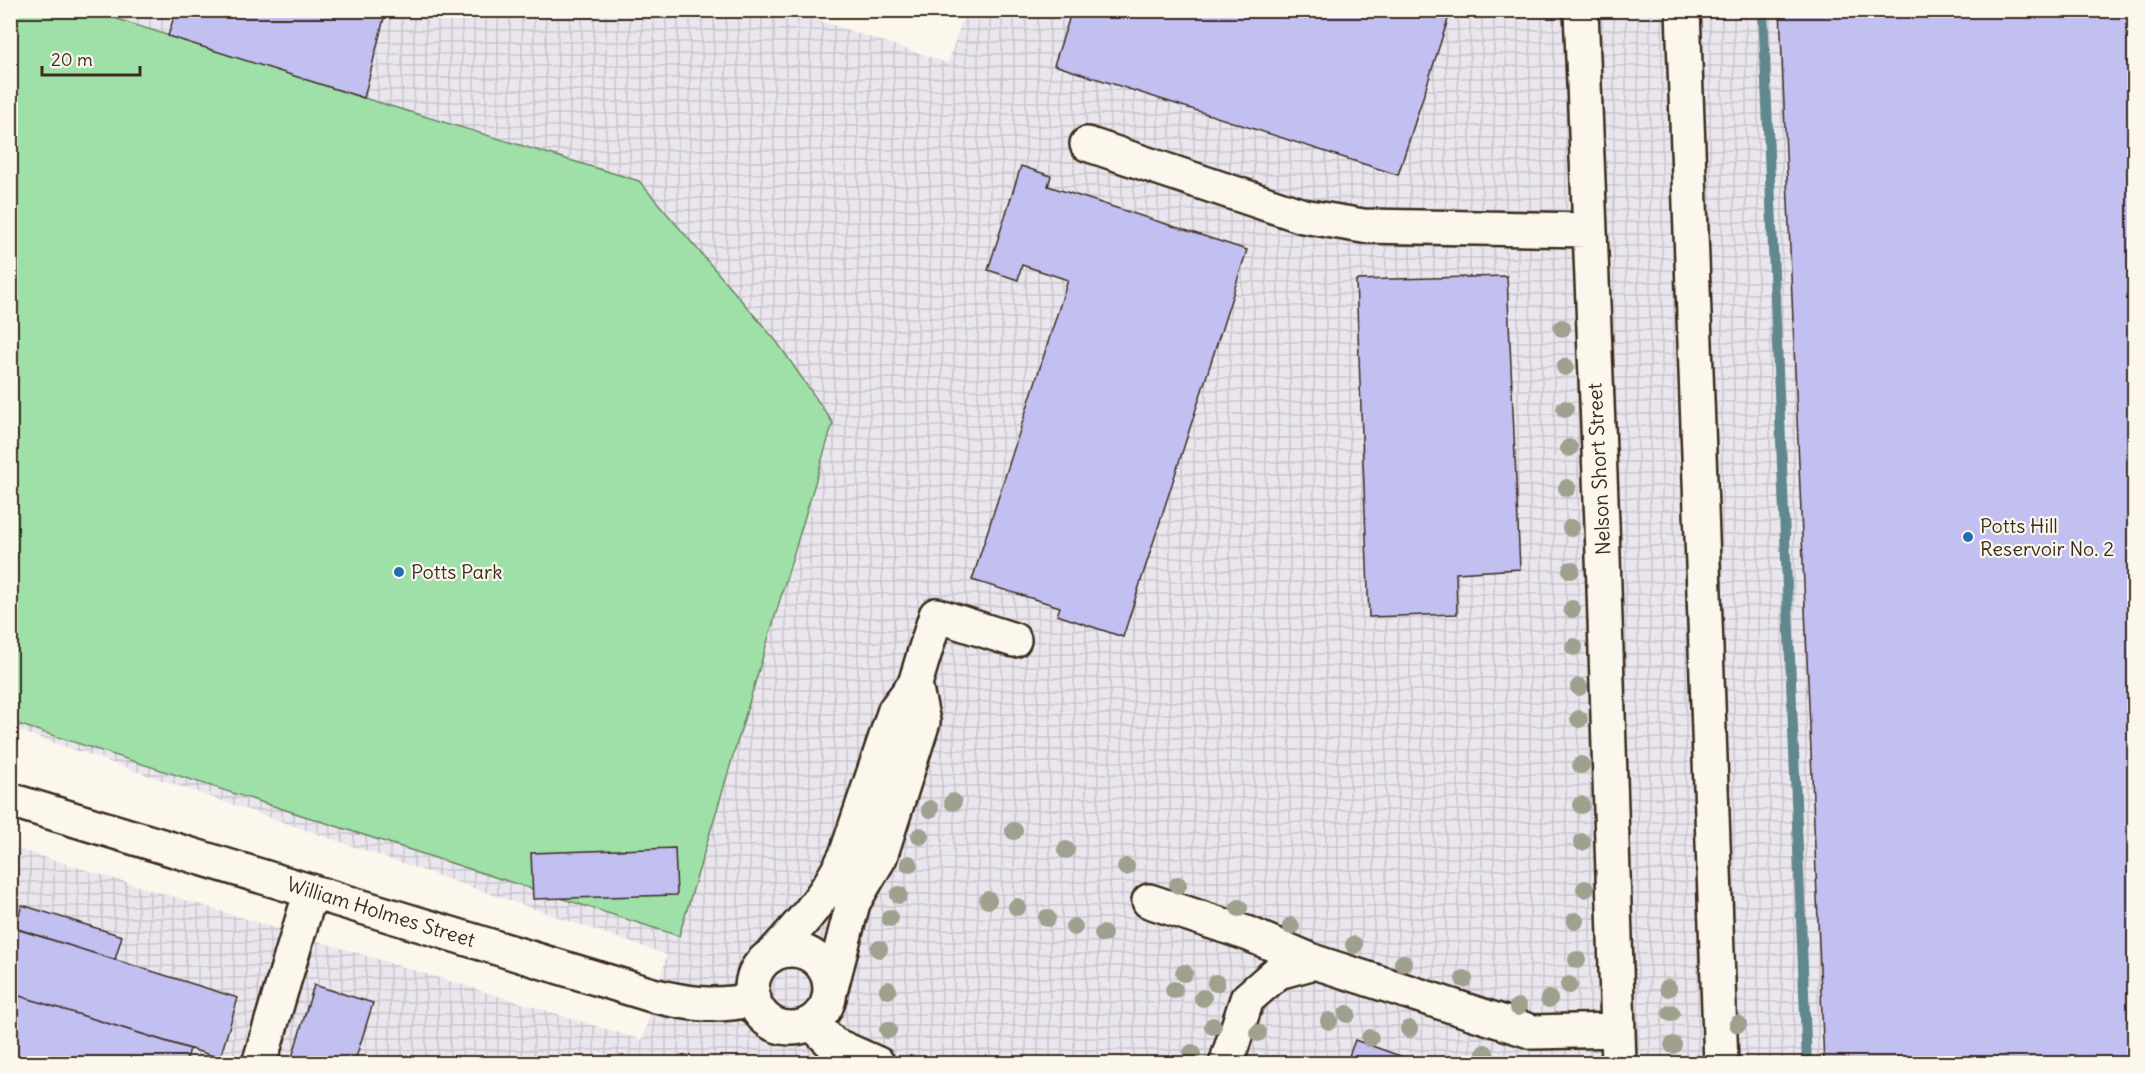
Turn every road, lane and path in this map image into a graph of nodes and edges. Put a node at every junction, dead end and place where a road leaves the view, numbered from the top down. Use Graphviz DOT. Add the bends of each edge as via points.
graph roads {
  1 [pos="1581,10"];
  2 [pos="1683,10"];
  3 [pos="1087,144"];
  4 [pos="1588,230"];
  5 [pos="1014,640"];
  6 [pos="915,684"];
  7 [pos="10,800"];
  8 [pos="311,891"];
  9 [pos="1149,901"];
  10 [pos="771,956"];
  11 [pos="1315,962"];
  12 [pos="831,988"];
  13 [pos="754,999"];
  14 [pos="812,1023"];
  15 [pos="1618,1030"];
  16 [pos="260,1064"];
  17 [pos="878,1064"];
  18 [pos="1226,1064"];
  19 [pos="1619,1064"];
  20 [pos="1721,1064"];
  1 -- 4 [label="street, Nelson Short Street"];
  2 -- 20 [label="street"];
  3 -- 4 [label="street" via="1303,216 1363,226"];
  4 -- 15 [label="street, Nelson Short Street"];
  5 -- 6 [label="street" via="936,615"];
  6 -- 10 [label="street" via="895,710 837,875 818,904"];
  6 -- 12 [label="street" via="923,722 880,857 853,903"];
  7 -- 8 [label="street, William Holmes Street"];
  8 -- 13 [label="street, William Holmes Street" via="684,1003 727,1005"];
  8 -- 16 [label="street"];
  9 -- 11 [label="street" via="1249,934"];
  10 -- 12 [label="street" via="801,951 813,957 828,975"];
  10 -- 13 [label="street" via="754,977"];
  11 -- 15 [label="street" via="1533,1032"];
  11 -- 18 [label="street" via="1278,972 1247,999"];
  12 -- 14 [label="street" via="829,1002"];
  13 -- 14 [label="street" via="766,1019 778,1026"];
  14 -- 17 [label="street" via="833,1044"];
  15 -- 19 [label="street, Nelson Short Street"];
}
